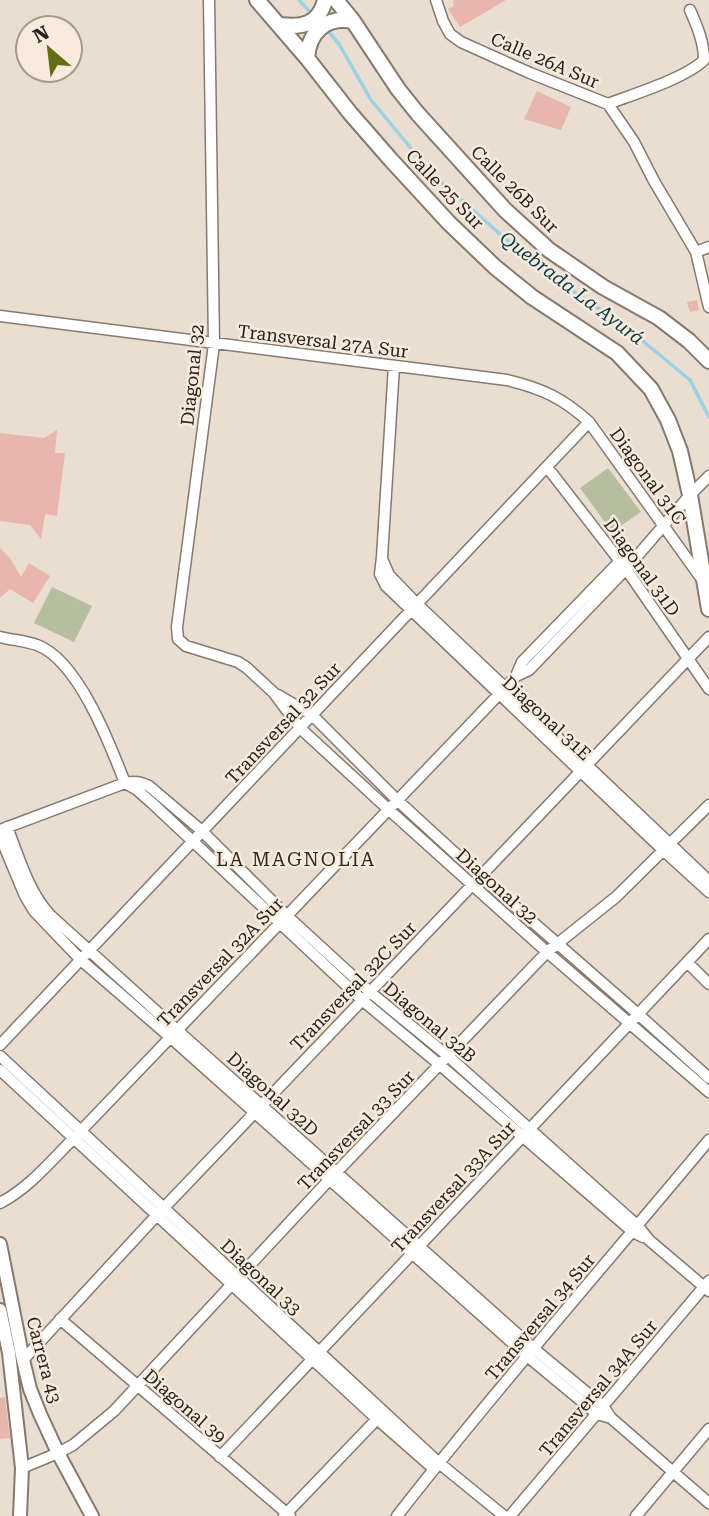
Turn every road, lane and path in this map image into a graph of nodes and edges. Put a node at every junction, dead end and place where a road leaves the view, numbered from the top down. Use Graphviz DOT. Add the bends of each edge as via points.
graph roads {
  1 [pos="209,0"];
  2 [pos="257,0"];
  3 [pos="436,0"];
  4 [pos="328,1"];
  5 [pos="690,10"];
  6 [pos="353,21"];
  7 [pos="280,25"];
  8 [pos="307,58"];
  9 [pos="608,104"];
  10 [pos="709,247"];
  11 [pos="696,252"];
  12 [pos="709,307"];
  13 [pos="0,316"];
  14 [pos="214,344"];
  15 [pos="709,361"];
  16 [pos="394,366"];
  17 [pos="589,422"];
  18 [pos="547,467"];
  19 [pos="709,476"];
  20 [pos="694,491"];
  21 [pos="664,525"];
  22 [pos="623,565"];
  23 [pos="705,583"];
  24 [pos="414,607"];
  25 [pos="709,609"];
  26 [pos="709,637"];
  27 [pos="0,638"];
  28 [pos="689,658"];
  29 [pos="709,689"];
  30 [pos="502,691"];
  31 [pos="274,693"];
  32 [pos="312,715"];
  33 [pos="300,728"];
  34 [pos="583,768"];
  35 [pos="125,783"];
  36 [pos="397,800"];
  37 [pos="709,805"];
  38 [pos="388,809"];
  39 [pos="3,828"];
  40 [pos="202,831"];
  41 [pos="0,836"];
  42 [pos="192,842"];
  43 [pos="667,848"];
  44 [pos="480,876"];
  45 [pos="709,881"];
  46 [pos="472,885"];
  47 [pos="709,892"];
  48 [pos="286,915"];
  49 [pos="278,923"];
  50 [pos="709,939"];
  51 [pos="557,944"];
  52 [pos="89,951"];
  53 [pos="547,952"];
  54 [pos="80,960"];
  55 [pos="687,962"];
  56 [pos="709,984"];
  57 [pos="366,996"];
  58 [pos="638,1014"];
  59 [pos="629,1023"];
  60 [pos="173,1033"];
  61 [pos="0,1045"];
  62 [pos="0,1056"];
  63 [pos="444,1060"];
  64 [pos="0,1070"];
  65 [pos="709,1078"];
  66 [pos="709,1093"];
  67 [pos="258,1109"];
  68 [pos="526,1133"];
  69 [pos="77,1135"];
  70 [pos="709,1140"];
  71 [pos="333,1176"];
  72 [pos="0,1203"];
  73 [pos="160,1212"];
  74 [pos="635,1229"];
  75 [pos="0,1244"];
  76 [pos="415,1250"];
  77 [pos="236,1282"];
  78 [pos="707,1286"];
  79 [pos="0,1310"];
  80 [pos="60,1319"];
  81 [pos="530,1352"];
  82 [pos="316,1356"];
  83 [pos="23,1360"];
  84 [pos="138,1386"];
  85 [pos="600,1410"];
  86 [pos="377,1419"];
  87 [pos="709,1429"];
  88 [pos="58,1453"];
  89 [pos="220,1457"];
  90 [pos="436,1466"];
  91 [pos="22,1468"];
  92 [pos="673,1472"];
  93 [pos="709,1503"];
  94 [pos="287,1515"];
  95 [pos="20,1516"];
  96 [pos="92,1516"];
  97 [pos="397,1516"];
  98 [pos="504,1516"];
  99 [pos="510,1516"];
  100 [pos="636,1516"];
  1 -- 14 [label="street, Diagonal 32"];
  2 -- 7 [label="main road, Calle 25 Sur"];
  3 -- 9 [label="street, Calle 26A Sur" via="450,34 461,42"];
  4 -- 6 [label="main road, Calle 26B Sur"];
  4 -- 7 [label="main road" via="316,19 300,26"];
  5 -- 9 [label="street" via="704,60 686,73"];
  6 -- 8 [label="main road" via="323,25 309,45"];
  6 -- 15 [label="main road, Calle 26B Sur" via="418,114 505,210 549,250 659,318"];
  7 -- 8 [label="main road, Calle 25 Sur"];
  8 -- 20 [label="main road, Calle 25 Sur" via="449,223 532,297 617,353 651,388"];
  9 -- 11 [label="street, Calle 26A Sur"];
  10 -- 11 [label="street"];
  11 -- 12 [label="street, Calle 26A Sur"];
  13 -- 14 [label="street, Transversal 27A Sur"];
  14 -- 16 [label="street, Transversal 27A Sur"];
  14 -- 31 [label="street, Diagonal 32" via="178,639 186,646 238,662"];
  16 -- 17 [label="street, Transversal 27A Sur" via="533,386 556,396"];
  16 -- 24 [label="street, Diagonal 31E" via="383,557 389,575"];
  17 -- 18 [label="street, Transversal 32 Sur"];
  17 -- 21 [label="street, Diagonal 31C"];
  18 -- 22 [label="street, Diagonal 31D"];
  18 -- 24 [label="street, Transversal 32 Sur"];
  19 -- 20 [label="street, Transversal 32A Sur"];
  20 -- 21 [label="street, Transversal 32A Sur"];
  20 -- 23 [label="main road, Calle 25 Sur"];
  21 -- 22 [label="street, Transversal 32A Sur"];
  21 -- 23 [label="street, Diagonal 31C"];
  22 -- 28 [label="street, Diagonal 31D"];
  22 -- 30 [label="street, Transversal 32A Sur" via="522,662"];
  23 -- 25 [label="main road, Calle 25 Sur"];
  24 -- 30 [label="street, Diagonal 31E"];
  24 -- 32 [label="street, Transversal 32 Sur"];
  26 -- 28 [label="street, Transversal 32C Sur"];
  27 -- 35 [label="street" via="38,645 63,662 92,708"];
  28 -- 29 [label="street, Diagonal 31D"];
  28 -- 34 [label="street, Transversal 32C Sur"];
  30 -- 34 [label="street, Diagonal 31E"];
  30 -- 36 [label="street, Transversal 32A Sur"];
  31 -- 32 [label="street, Diagonal 32"];
  31 -- 33 [label="street, Diagonal 32"];
  32 -- 33 [label="street, Transversal 32 Sur"];
  32 -- 36 [label="street, Diagonal 32"];
  33 -- 38 [label="street, Diagonal 32"];
  33 -- 40 [label="street, Transversal 32 Sur"];
  34 -- 43 [label="street, Diagonal 31E"];
  34 -- 44 [label="street, Transversal 32C Sur"];
  35 -- 39 [label="street"];
  35 -- 40 [label="street, Diagonal 32B" via="149,786"];
  35 -- 42 [label="street, Diagonal 32B"];
  36 -- 38 [label="street, Transversal 32A Sur"];
  36 -- 44 [label="street, Diagonal 32"];
  37 -- 43 [label="street, Transversal 33 Sur"];
  38 -- 46 [label="street, Diagonal 32"];
  38 -- 48 [label="street, Transversal 32A Sur"];
  39 -- 52 [label="street, Diagonal 32D" via="41,904"];
  40 -- 42 [label="street, Transversal 32 Sur"];
  40 -- 48 [label="street, Diagonal 32B"];
  41 -- 54 [label="street, Diagonal 32D" via="34,911"];
  42 -- 49 [label="street, Diagonal 32B"];
  42 -- 52 [label="street, Transversal 32 Sur"];
  43 -- 45 [label="street, Diagonal 31E"];
  43 -- 47 [label="street, Diagonal 31E"];
  43 -- 51 [label="street, Transversal 33 Sur" via="617,897"];
  44 -- 46 [label="street, Transversal 32C Sur"];
  44 -- 51 [label="street, Diagonal 32"];
  46 -- 53 [label="street, Diagonal 32"];
  46 -- 57 [label="street, Transversal 32C Sur"];
  48 -- 49 [label="street, Transversal 32A Sur"];
  48 -- 57 [label="street, Diagonal 32B"];
  49 -- 57 [label="street, Diagonal 32B"];
  49 -- 60 [label="street, Transversal 32A Sur"];
  50 -- 55 [label="street, Transversal 33A Sur"];
  51 -- 53 [label="street, Transversal 33 Sur"];
  51 -- 58 [label="street, Diagonal 32"];
  52 -- 54 [label="street, Transversal 32 Sur"];
  52 -- 60 [label="street, Diagonal 32D"];
  53 -- 59 [label="street, Diagonal 32"];
  53 -- 63 [label="street, Transversal 33 Sur"];
  54 -- 60 [label="street, Diagonal 32D"];
  54 -- 61 [label="street, Transversal 32 Sur"];
  55 -- 56 [label="street"];
  55 -- 58 [label="street, Transversal 33A Sur"];
  57 -- 63 [label="street, Diagonal 32B"];
  57 -- 67 [label="street, Transversal 32C Sur"];
  58 -- 59 [label="street, Transversal 33A Sur"];
  58 -- 65 [label="street, Diagonal 32"];
  59 -- 66 [label="street, Diagonal 32"];
  59 -- 68 [label="street, Transversal 33A Sur"];
  60 -- 67 [label="street, Diagonal 32D"];
  60 -- 69 [label="street, Transversal 32A Sur"];
  62 -- 69 [label="street, Diagonal 33"];
  63 -- 68 [label="street, Diagonal 32B"];
  63 -- 71 [label="street, Transversal 33 Sur"];
  64 -- 69 [label="street, Diagonal 33"];
  67 -- 71 [label="street, Diagonal 32D"];
  67 -- 73 [label="street, Transversal 32C Sur"];
  68 -- 74 [label="street, Diagonal 32B"];
  68 -- 76 [label="street, Transversal 33A Sur"];
  69 -- 72 [label="street, Transversal 32A Sur" via="30,1182"];
  69 -- 73 [label="street, Diagonal 33"];
  70 -- 74 [label="street, Transversal 34 Sur"];
  71 -- 76 [label="street, Diagonal 32D"];
  71 -- 77 [label="street, Transversal 33 Sur"];
  73 -- 77 [label="street, Diagonal 33"];
  73 -- 80 [label="street, Transversal 32C Sur"];
  74 -- 78 [label="street, Diagonal 32B"];
  74 -- 81 [label="street, Transversal 34 Sur"];
  75 -- 83 [label="street, Carrera 43"];
  76 -- 81 [label="street, Diagonal 32D"];
  76 -- 82 [label="street, Transversal 33A Sur"];
  77 -- 82 [label="street, Diagonal 33"];
  77 -- 84 [label="street, Transversal 33 Sur"];
  78 -- 85 [label="street, Transversal 34A Sur"];
  79 -- 91 [label="street, Carrera 43"];
  80 -- 83 [label="street, Transversal 32C Sur"];
  80 -- 84 [label="street, Diagonal 39"];
  81 -- 85 [label="street, Diagonal 32D"];
  81 -- 90 [label="street, Transversal 34 Sur"];
  82 -- 86 [label="street, Diagonal 33"];
  82 -- 89 [label="street, Transversal 33A Sur"];
  82 -- 90 [label="street, Diagonal 33"];
  83 -- 88 [label="street, Carrera 43" via="30,1389"];
  84 -- 88 [label="street, Transversal 33 Sur" via="114,1411"];
  84 -- 89 [label="street, Diagonal 39"];
  85 -- 92 [label="street, Diagonal 32D"];
  85 -- 99 [label="street, Transversal 34A Sur"];
  86 -- 90 [label="street, Diagonal 33"];
  86 -- 94 [label="street"];
  87 -- 92 [label="street"];
  88 -- 91 [label="street, Transversal 33 Sur"];
  88 -- 96 [label="street, Carrera 43"];
  89 -- 94 [label="street, Diagonal 39"];
  90 -- 97 [label="street, Transversal 34 Sur"];
  90 -- 98 [label="street, Diagonal 33"];
  91 -- 95 [label="street, Carrera 43"];
  92 -- 93 [label="street, Diagonal 32D"];
  92 -- 100 [label="street"];
}
